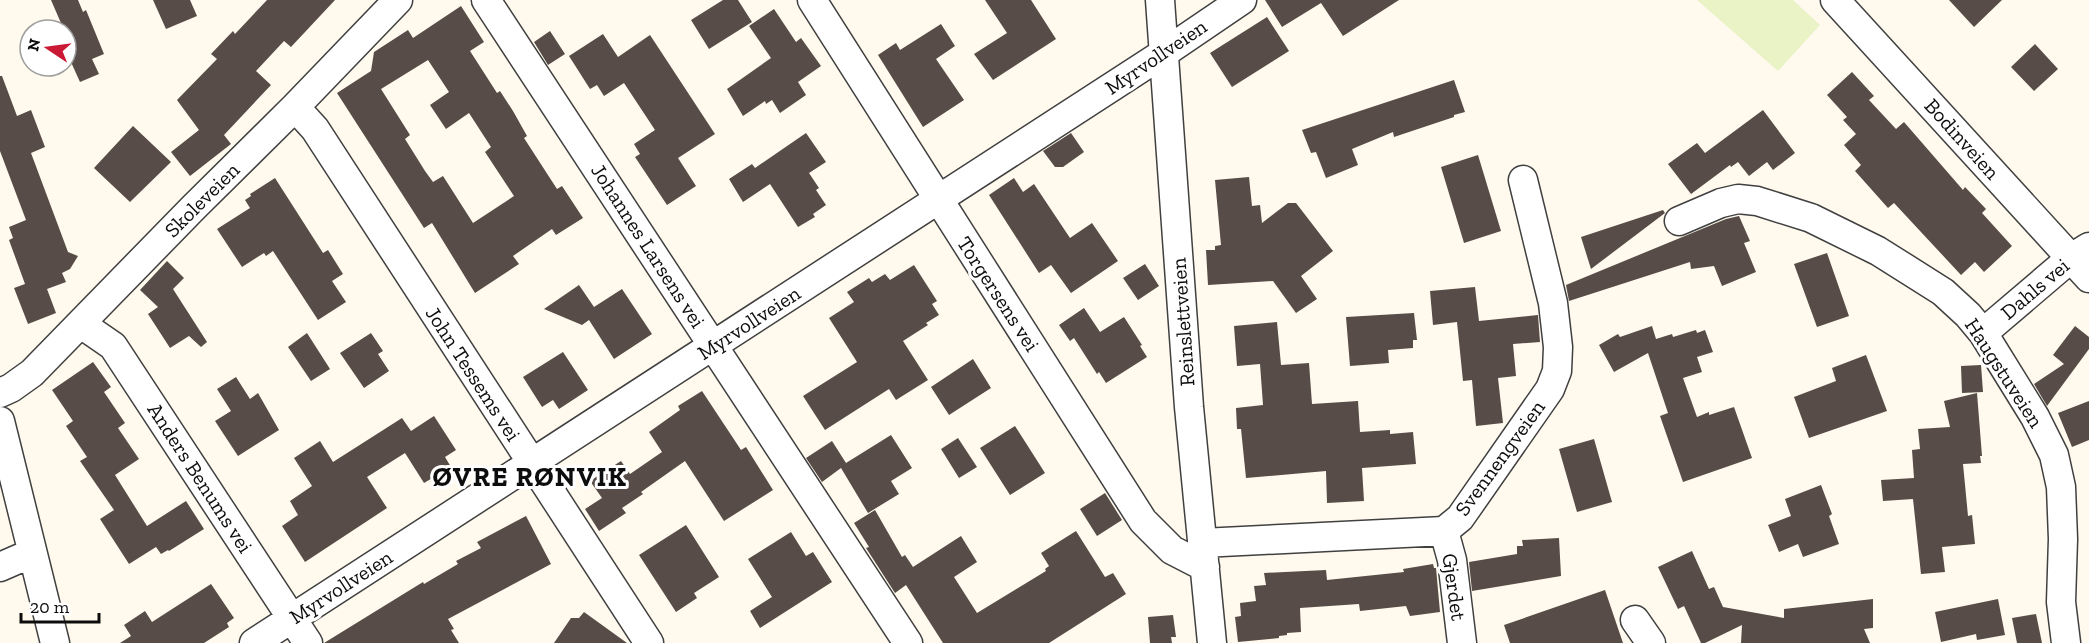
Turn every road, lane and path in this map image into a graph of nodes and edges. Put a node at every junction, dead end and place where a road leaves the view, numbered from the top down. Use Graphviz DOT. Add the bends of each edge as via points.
graph roads {
  1 [pos="398,0"];
  2 [pos="486,0"];
  3 [pos="812,0"];
  4 [pos="1160,0"];
  5 [pos="1242,0"];
  6 [pos="1835,0"];
  7 [pos="1164,53"];
  8 [pos="295,107"];
  9 [pos="1523,180"];
  10 [pos="937,199"];
  11 [pos="1679,221"];
  12 [pos="2083,261"];
  13 [pos="81,324"];
  14 [pos="1983,333"];
  15 [pos="714,346"];
  16 [pos="0,393"];
  17 [pos="0,421"];
  18 [pos="531,464"];
  19 [pos="1444,531"];
  20 [pos="32,553"];
  21 [pos="1203,555"];
  22 [pos="0,567"];
  23 [pos="291,618"];
  24 [pos="1635,620"];
  25 [pos="55,643"];
  26 [pos="254,643"];
  27 [pos="308,643"];
  28 [pos="649,643"];
  29 [pos="908,643"];
  30 [pos="1212,643"];
  31 [pos="1462,643"];
  32 [pos="1651,643"];
  33 [pos="2066,643"];
  1 -- 8 [label="street, Skoleveien"];
  2 -- 15 [label="street, Johannes Larsens vei"];
  3 -- 10 [label="street, Torgersens vei"];
  4 -- 7 [label="street, Reinslettveien"];
  5 -- 7 [label="street, Myrvollveien"];
  6 -- 12 [label="street, Bodinveien"];
  7 -- 10 [label="street, Myrvollveien"];
  7 -- 21 [label="street, Reinslettveien"];
  8 -- 13 [label="street, Skoleveien"];
  8 -- 18 [label="street, John Tessems vei" via="315,129"];
  9 -- 19 [label="street, Svennengveien" via="1553,303 1557,370 1550,388 1460,518"];
  10 -- 15 [label="street, Myrvollveien"];
  10 -- 21 [label="street, Torgersens vei" via="1143,521 1172,550"];
  11 -- 14 [label="street, Haugstuveien" via="1738,200 1757,201 1811,218 1878,251 1943,292"];
  12 -- 14 [label="street, Dahls vei"];
  13 -- 16 [label="street, Skoleveien" via="32,373"];
  13 -- 23 [label="street, Anders Benums vei" via="113,346"];
  14 -- 33 [label="street, Haugstuveien" via="2054,455 2061,487 2061,602"];
  15 -- 18 [label="street, Myrvollveien"];
  15 -- 29 [label="street, Johannes Larsens vei"];
  17 -- 20 [label="street"];
  18 -- 23 [label="street, Myrvollveien"];
  18 -- 28 [label="street, John Tessems vei"];
  19 -- 21 [label="street, Svennengveien"];
  19 -- 31 [label="street, Gjerdet" via="1452,560"];
  20 -- 22 [label="street"];
  20 -- 25 [label="street"];
  21 -- 30 [label="street, Reinslettveien"];
  23 -- 26 [label="street, Myrvollveien"];
  23 -- 27 [label="street, Anders Benums vei"];
  24 -- 32 [label="street"];
}
